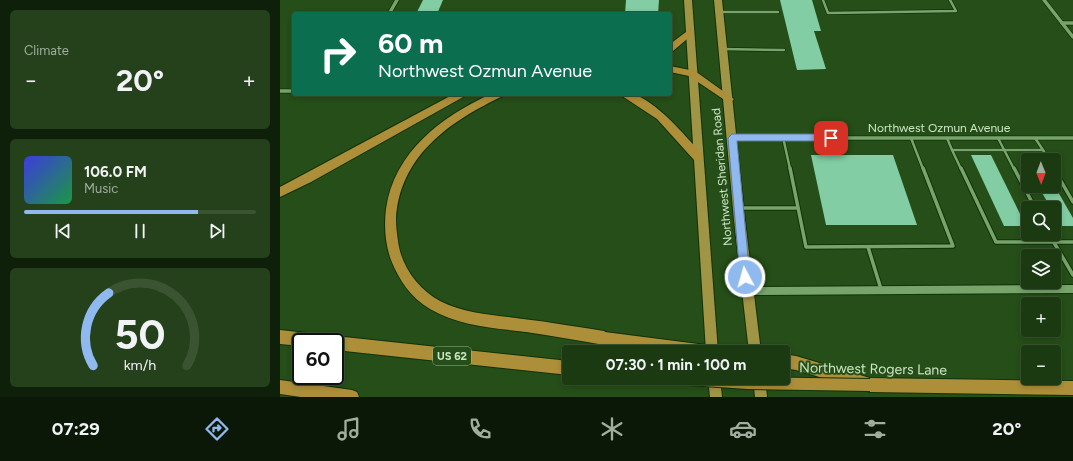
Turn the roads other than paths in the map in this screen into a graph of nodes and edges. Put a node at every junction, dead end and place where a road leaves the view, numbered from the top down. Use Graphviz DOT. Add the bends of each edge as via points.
graph roads {
  1 [pos="397,0"];
  2 [pos="688,0"];
  3 [pos="718,0"];
  4 [pos="823,0"];
  5 [pos="950,0"];
  6 [pos="1044,0"];
  7 [pos="390,12"];
  8 [pos="719,12"];
  9 [pos="778,12"];
  10 [pos="1062,23"];
  11 [pos="1073,23"];
  12 [pos="690,32"];
  13 [pos="1073,37"];
  14 [pos="672,47"];
  15 [pos="723,49"];
  16 [pos="784,50"];
  17 [pos="672,69"];
  18 [pos="692,73"];
  19 [pos="280,91"];
  20 [pos="292,91"];
  21 [pos="458,96"];
  22 [pos="495,96"];
  23 [pos="628,96"];
  24 [pos="729,99"];
  25 [pos="732,138"];
  26 [pos="783,138"];
  27 [pos="911,138"];
  28 [pos="947,138"];
  29 [pos="998,138"];
  30 [pos="1035,138"];
  31 [pos="1073,138"];
  32 [pos="952,150"];
  33 [pos="1004,150"];
  34 [pos="1043,150"];
  35 [pos="1045,153"];
  36 [pos="698,157"];
  37 [pos="1061,181"];
  38 [pos="280,192"];
  39 [pos="1031,201"];
  40 [pos="1073,202"];
  41 [pos="739,208"];
  42 [pos="798,208"];
  43 [pos="1053,242"];
  44 [pos="1073,242"];
  45 [pos="868,247"];
  46 [pos="1073,275"];
  47 [pos="1073,289"];
  48 [pos="881,290"];
  49 [pos="747,291"];
  50 [pos="280,337"];
  51 [pos="292,338"];
  52 [pos="344,344"];
  53 [pos="658,345"];
  54 [pos="711,345"];
  55 [pos="754,345"];
  56 [pos="790,362"];
  57 [pos="562,367"];
  58 [pos="790,383"];
  59 [pos="870,384"];
  60 [pos="715,385"];
  61 [pos="760,385"];
  62 [pos="280,387"];
  63 [pos="1073,388"];
  64 [pos="352,397"];
  65 [pos="716,397"];
  66 [pos="761,397"];
  1 -- 7 [label="street"];
  2 -- 12 [label="main road, Northwest Sheridan Road"];
  3 -- 8 [label="main road, Northwest Sheridan Road"];
  4 -- 5 [label="lane" via="828,13 956,11"];
  6 -- 10 [label="street"];
  8 -- 9 [label="lane"];
  8 -- 15 [label="main road, Northwest Sheridan Road"];
  10 -- 11 [label="street"];
  10 -- 13 [label="street"];
  12 -- 14 [label="highway"];
  12 -- 18 [label="main road, Northwest Sheridan Road"];
  15 -- 16 [label="lane"];
  15 -- 24 [label="main road, Northwest Sheridan Road"];
  17 -- 18 [label="highway"];
  18 -- 24 [label="highway"];
  18 -- 36 [label="main road, Northwest Sheridan Road"];
  19 -- 20 [label="street"];
  21 -- 38 [label="highway"];
  22 -- 53 [label="highway, bridge" via="468,108 442,126 428,138 407,164 393,199 390,217 395,257 403,274 418,292 459,316"];
  23 -- 36 [label="highway" via="660,116"];
  24 -- 25 [label="main road, Northwest Sheridan Road"];
  25 -- 26 [label="street, Northwest Ozmun Avenue"];
  25 -- 41 [label="main road, Northwest Sheridan Road"];
  26 -- 27 [label="street, Northwest Ozmun Avenue"];
  26 -- 42 [label="lane"];
  27 -- 28 [label="street, Northwest Ozmun Avenue"];
  27 -- 45 [label="lane" via="953,246"];
  28 -- 29 [label="street, Northwest Ozmun Avenue"];
  28 -- 32 [label="lane"];
  29 -- 30 [label="street, Northwest Ozmun Avenue"];
  29 -- 33 [label="lane"];
  30 -- 31 [label="street, Northwest Ozmun Avenue"];
  30 -- 34 [label="lane"];
  32 -- 33 [label="lane"];
  32 -- 43 [label="lane" via="996,242"];
  33 -- 34 [label="lane"];
  33 -- 39 [label="lane"];
  34 -- 35 [label="lane"];
  36 -- 54 [label="main road, Northwest Sheridan Road"];
  37 -- 40 [label="lane"];
  41 -- 42 [label="lane"];
  41 -- 49 [label="main road, Northwest Sheridan Road"];
  42 -- 45 [label="lane" via="806,247"];
  43 -- 44 [label="lane"];
  43 -- 46 [label="lane"];
  45 -- 48 [label="lane"];
  47 -- 48 [label="street"];
  48 -- 49 [label="street"];
  49 -- 55 [label="main road, Northwest Sheridan Road"];
  50 -- 51 [label="highway"];
  52 -- 57 [label="highway, US 62"];
  56 -- 59 [label="highway"];
  58 -- 59 [label="highway, Northwest Rogers Lane, bridge"];
  59 -- 63 [label="highway, Northwest Rogers Lane"];
  60 -- 65 [label="main road"];
  61 -- 66 [label="main road"];
  62 -- 64 [label="highway"];
}
